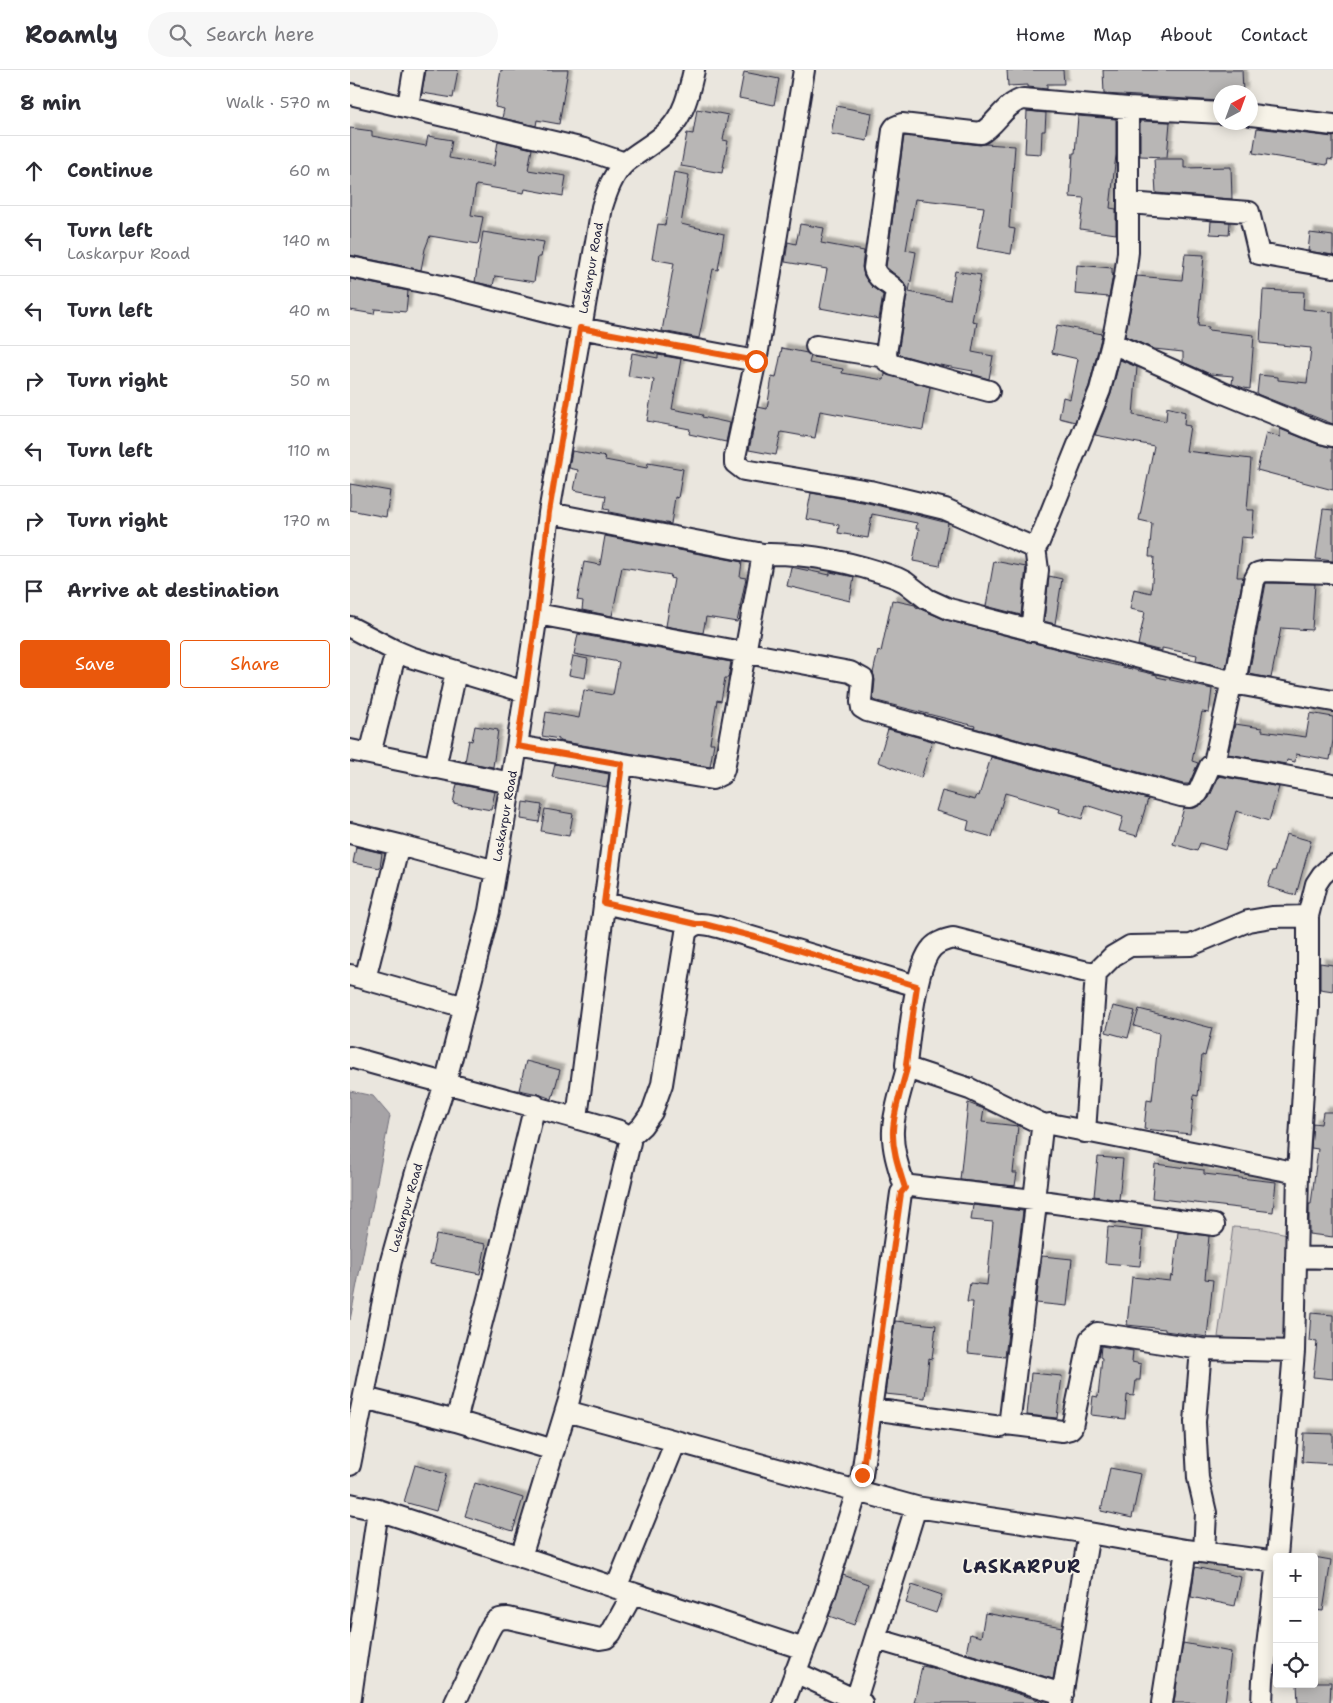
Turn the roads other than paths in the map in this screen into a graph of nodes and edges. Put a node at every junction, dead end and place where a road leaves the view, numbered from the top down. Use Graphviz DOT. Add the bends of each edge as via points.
graph roads {
  1 [pos="414,70"];
  2 [pos="694,70"];
  3 [pos="804,70"];
  4 [pos="350,94"];
  5 [pos="408,106"];
  6 [pos="1128,108"];
  7 [pos="1213,113"];
  8 [pos="1258,116"];
  9 [pos="1333,125"];
  10 [pos="625,163"];
  11 [pos="1128,203"];
  12 [pos="1333,266"];
  13 [pos="350,267"];
  14 [pos="581,325"];
  15 [pos="1112,343"];
  16 [pos="816,346"];
  17 [pos="886,357"];
  18 [pos="756,361"];
  19 [pos="989,391"];
  20 [pos="1333,436"];
  21 [pos="549,512"];
  22 [pos="1034,547"];
  23 [pos="763,554"];
  24 [pos="1333,573"];
  25 [pos="537,614"];
  26 [pos="350,628"];
  27 [pos="1031,631"];
  28 [pos="396,651"];
  29 [pos="745,652"];
  30 [pos="456,672"];
  31 [pos="1232,682"];
  32 [pos="525,692"];
  33 [pos="1333,701"];
  34 [pos="517,746"];
  35 [pos="350,750"];
  36 [pos="370,754"];
  37 [pos="1214,763"];
  38 [pos="622,764"];
  39 [pos="435,768"];
  40 [pos="511,783"];
  41 [pos="1333,785"];
  42 [pos="350,833"];
  43 [pos="399,845"];
  44 [pos="1333,865"];
  45 [pos="496,871"];
  46 [pos="604,903"];
  47 [pos="1308,916"];
  48 [pos="696,924"];
  49 [pos="1096,973"];
  50 [pos="358,977"];
  51 [pos="917,986"];
  52 [pos="465,1007"];
  53 [pos="350,1057"];
  54 [pos="907,1068"];
  55 [pos="444,1084"];
  56 [pos="535,1105"];
  57 [pos="577,1118"];
  58 [pos="1044,1125"];
  59 [pos="1085,1132"];
  60 [pos="630,1137"];
  61 [pos="1298,1173"];
  62 [pos="905,1188"];
  63 [pos="1034,1200"];
  64 [pos="1214,1225"];
  65 [pos="1296,1257"];
  66 [pos="1333,1258"];
  67 [pos="1200,1349"];
  68 [pos="1294,1351"];
  69 [pos="364,1398"];
  70 [pos="872,1409"];
  71 [pos="566,1411"];
  72 [pos="456,1421"];
  73 [pos="1006,1424"];
  74 [pos="676,1441"];
  75 [pos="554,1450"];
  76 [pos="350,1465"];
  77 [pos="858,1490"];
  78 [pos="350,1504"];
  79 [pos="916,1507"];
  80 [pos="378,1510"];
  81 [pos="1089,1533"];
  82 [pos="1195,1551"];
  83 [pos="1277,1553"];
  84 [pos="522,1557"];
  85 [pos="1273,1561"];
  86 [pos="624,1591"];
  87 [pos="1273,1596"];
  88 [pos="876,1639"];
  89 [pos="804,1650"];
  90 [pos="795,1672"];
  91 [pos="1062,1698"];
  92 [pos="859,1702"];
  93 [pos="350,1703"];
  94 [pos="455,1703"];
  95 [pos="784,1703"];
  96 [pos="1162,1703"];
  97 [pos="1262,1703"];
  1 -- 5 [label="street"];
  2 -- 10 [label="street, Laskarpur Road" via="686,102 670,129"];
  3 -- 18 [label="street"];
  4 -- 5 [label="street"];
  5 -- 10 [label="street" via="584,149"];
  6 -- 7 [label="street"];
  6 -- 11 [label="street"];
  6 -- 17 [label="street" via="1023,98 1010,104 981,132 902,124 892,130 874,268 879,278 896,291"];
  8 -- 9 [label="street"];
  10 -- 14 [label="street, Laskarpur Road" via="617,172 602,207"];
  11 -- 12 [label="street" via="1249,212 1259,254"];
  11 -- 15 [label="street" via="1127,264"];
  13 -- 14 [label="street" via="465,291"];
  14 -- 18 [label="street"];
  14 -- 21 [label="street, Laskarpur Road"];
  15 -- 20 [label="street" via="1221,392"];
  15 -- 22 [label="street" via="1100,390 1039,542"];
  16 -- 17 [label="street"];
  17 -- 19 [label="street" via="893,365"];
  18 -- 22 [label="street" via="735,457 739,468 870,491 945,509"];
  21 -- 23 [label="street"];
  21 -- 25 [label="street, Laskarpur Road"];
  22 -- 27 [label="street" via="1038,570"];
  23 -- 27 [label="street" via="813,555 858,566 897,578 927,599 949,609"];
  23 -- 29 [label="street"];
  24 -- 31 [label="street" via="1258,573 1237,672"];
  25 -- 29 [label="street"];
  25 -- 32 [label="street, Laskarpur Road"];
  26 -- 28 [label="street"];
  27 -- 31 [label="street"];
  28 -- 30 [label="street"];
  28 -- 36 [label="street"];
  29 -- 37 [label="street" via="857,675 863,680 861,702 867,711 1180,796 1198,794"];
  29 -- 38 [label="street" via="722,774 712,779"];
  30 -- 32 [label="street"];
  30 -- 39 [label="street"];
  31 -- 33 [label="street"];
  31 -- 37 [label="street"];
  32 -- 34 [label="street, Laskarpur Road"];
  34 -- 38 [label="street"];
  34 -- 40 [label="street, Laskarpur Road"];
  35 -- 36 [label="street"];
  36 -- 39 [label="street"];
  37 -- 41 [label="street"];
  38 -- 46 [label="street"];
  39 -- 40 [label="street"];
  40 -- 45 [label="street, Laskarpur Road"];
  42 -- 43 [label="street"];
  43 -- 45 [label="street"];
  43 -- 50 [label="street"];
  44 -- 47 [label="street" via="1316,884"];
  45 -- 52 [label="street, Laskarpur Road"];
  46 -- 48 [label="street"];
  46 -- 57 [label="street"];
  47 -- 49 [label="street" via="1248,921 1191,945 1130,946 1113,956"];
  47 -- 61 [label="street" via="1308,1009"];
  48 -- 51 [label="street" via="755,937"];
  48 -- 60 [label="street" via="686,933 662,1084 652,1112"];
  49 -- 51 [label="street" via="953,938 933,946"];
  49 -- 59 [label="street"];
  50 -- 52 [label="street"];
  51 -- 54 [label="street"];
  52 -- 55 [label="street, Laskarpur Road"];
  53 -- 55 [label="street"];
  54 -- 58 [label="street" via="978,1092"];
  54 -- 62 [label="street" via="893,1132"];
  55 -- 56 [label="street"];
  55 -- 69 [label="street, Laskarpur Road" via="393,1252"];
  56 -- 57 [label="street"];
  56 -- 72 [label="street"];
  57 -- 60 [label="street"];
  58 -- 59 [label="street"];
  58 -- 63 [label="street" via="1040,1130"];
  59 -- 61 [label="street"];
  60 -- 71 [label="street"];
  61 -- 65 [label="street"];
  62 -- 63 [label="street" via="911,1186"];
  62 -- 70 [label="street" via="901,1193"];
  63 -- 64 [label="street"];
  63 -- 73 [label="street" via="1010,1418"];
  65 -- 66 [label="street"];
  65 -- 68 [label="street"];
  67 -- 68 [label="street"];
  67 -- 73 [label="street" via="1097,1333 1090,1339 1070,1430 1062,1432"];
  67 -- 82 [label="street" via="1196,1422 1198,1478 1206,1513"];
  68 -- 83 [label="street"];
  69 -- 72 [label="street"];
  69 -- 76 [label="street, Laskarpur Road"];
  70 -- 73 [label="street" via="1001,1427"];
  70 -- 77 [label="street"];
  71 -- 74 [label="street"];
  71 -- 75 [label="street"];
  72 -- 75 [label="street"];
  74 -- 77 [label="street"];
  74 -- 86 [label="street"];
  75 -- 84 [label="street"];
  77 -- 79 [label="street"];
  77 -- 89 [label="street"];
  78 -- 80 [label="street"];
  79 -- 81 [label="street"];
  79 -- 88 [label="street"];
  80 -- 84 [label="street"];
  80 -- 93 [label="street"];
  81 -- 82 [label="street"];
  81 -- 91 [label="street"];
  82 -- 85 [label="street"];
  82 -- 96 [label="street"];
  84 -- 86 [label="street"];
  86 -- 89 [label="street"];
  86 -- 94 [label="street" via="611,1633 606,1638 499,1618 487,1634"];
  87 -- 97 [label="street"];
  88 -- 91 [label="street"];
  88 -- 92 [label="street"];
  89 -- 90 [label="street"];
  90 -- 92 [label="street"];
  90 -- 95 [label="street"];
}
